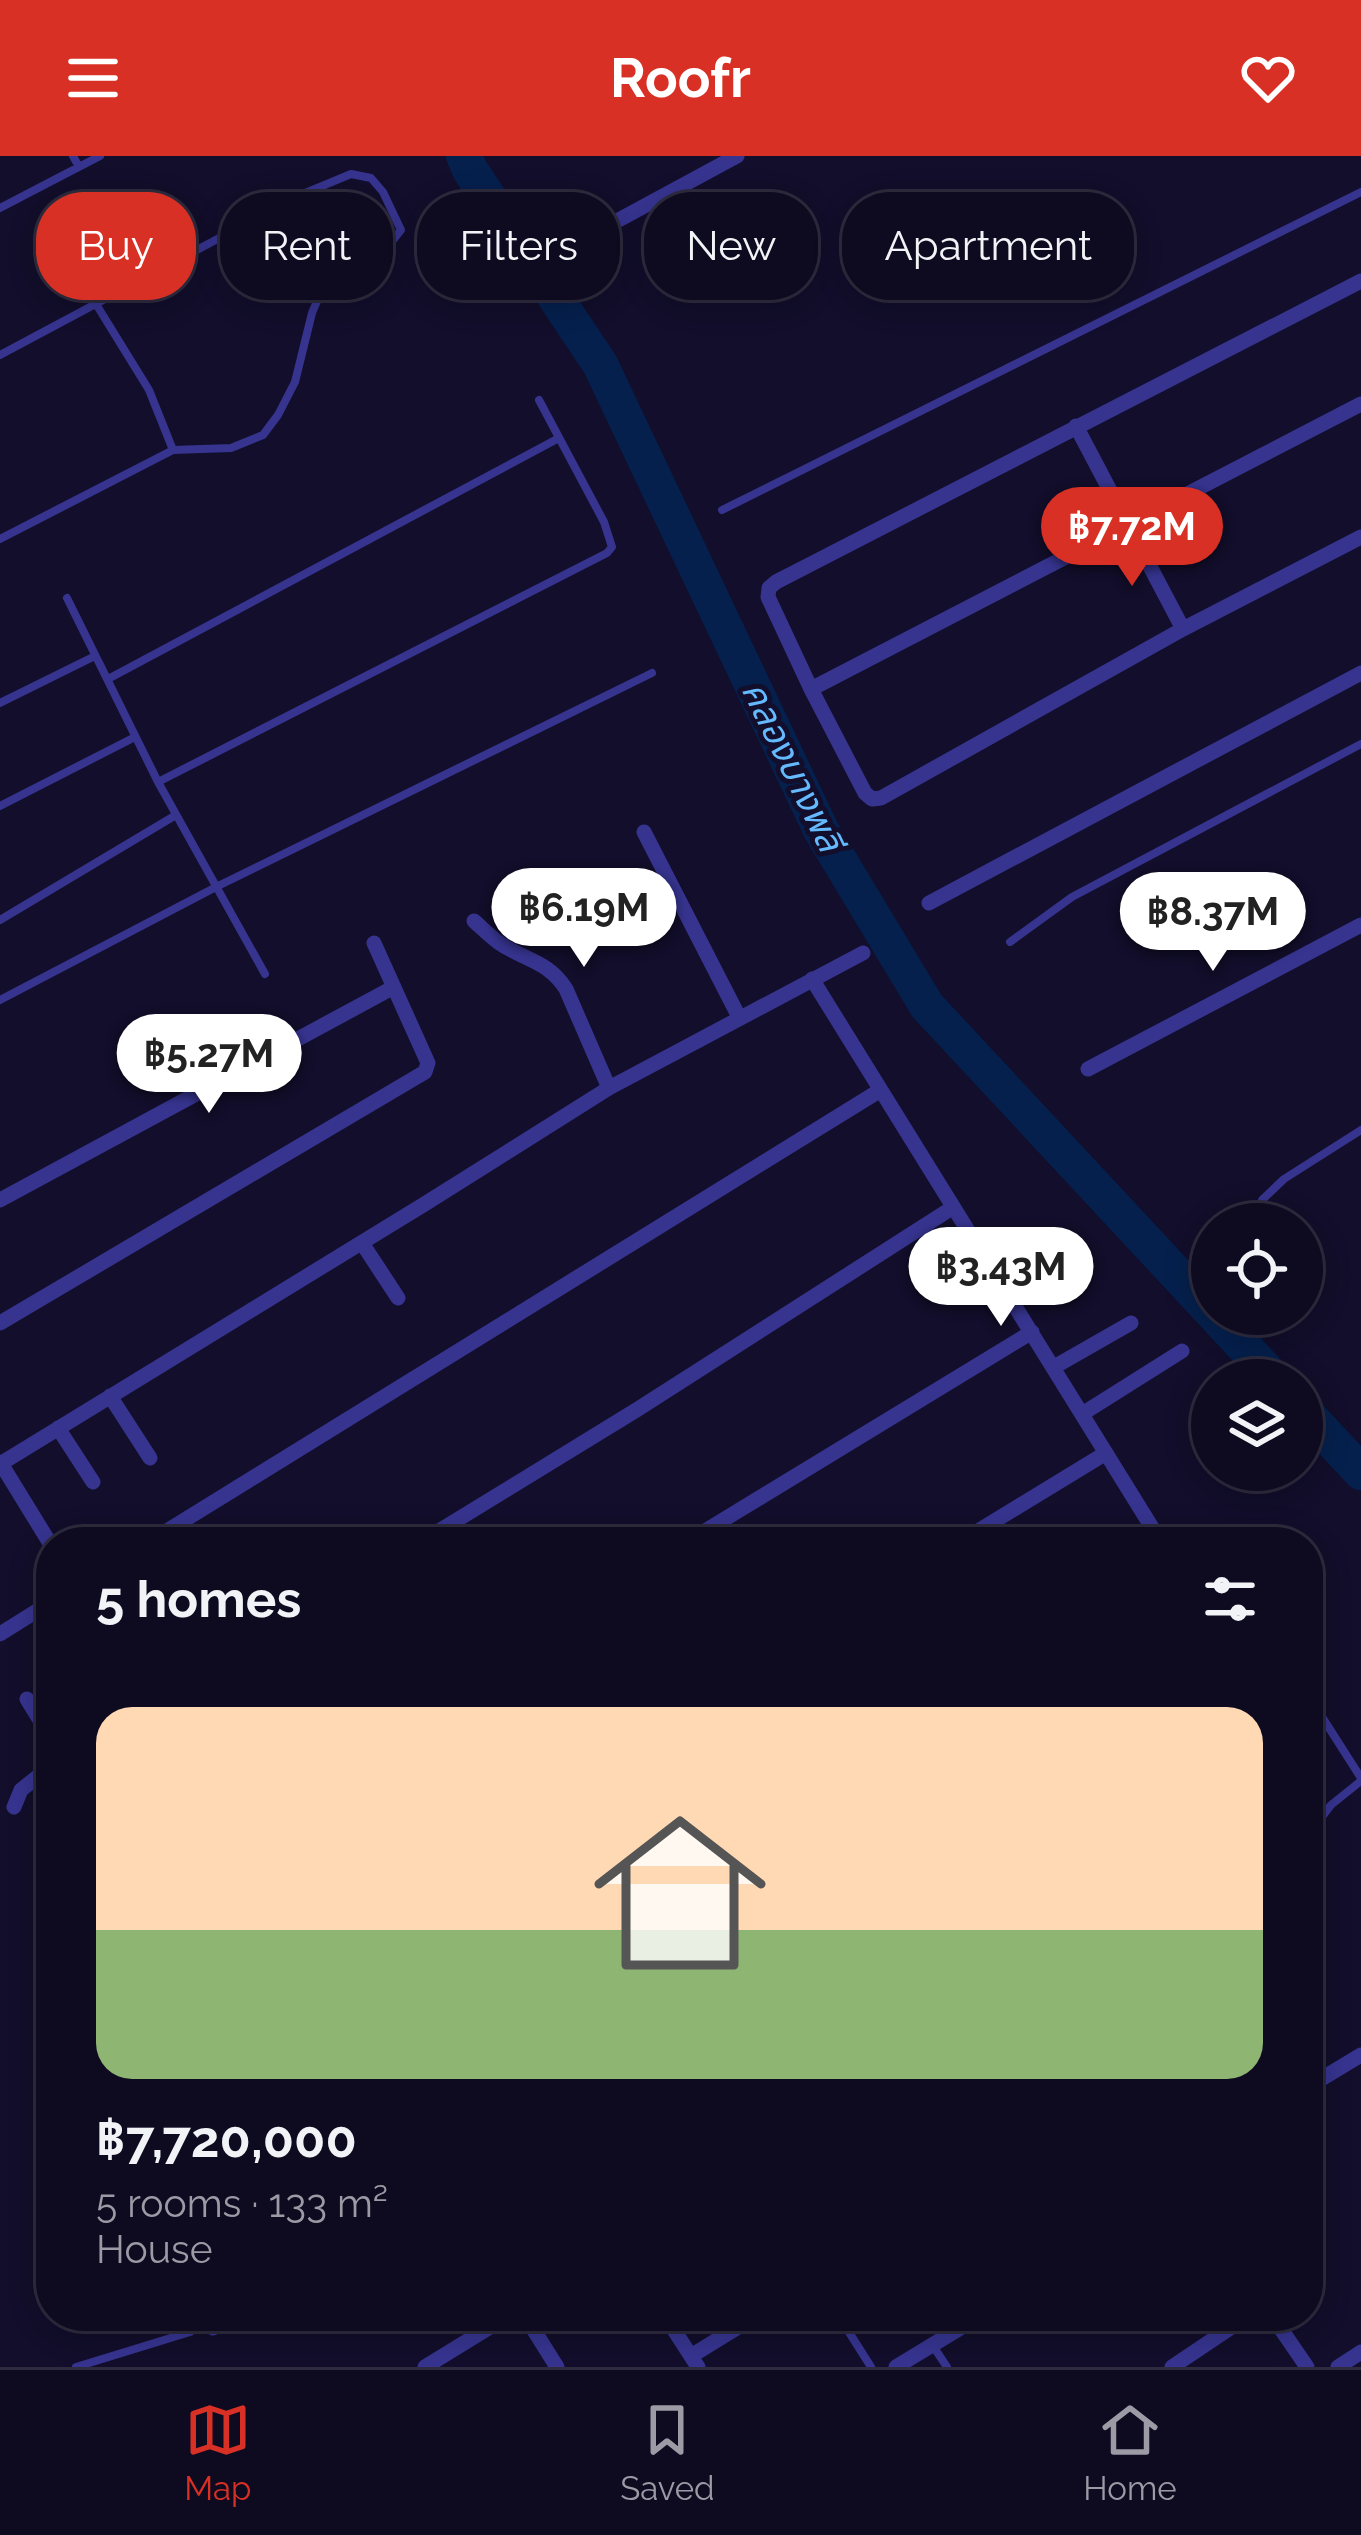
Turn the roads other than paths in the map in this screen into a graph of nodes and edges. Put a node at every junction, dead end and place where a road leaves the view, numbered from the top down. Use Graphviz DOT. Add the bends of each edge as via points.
graph roads {
  1 [pos="73,156"];
  2 [pos="100,156"];
  3 [pos="737,156"];
  4 [pos="79,167"];
  5 [pos="1361,193"];
  6 [pos="0,208"];
  7 [pos="620,219"];
  8 [pos="1361,281"];
  9 [pos="96,304"];
  10 [pos="0,355"];
  11 [pos="539,400"];
  12 [pos="1361,404"];
  13 [pos="1076,426"];
  14 [pos="559,438"];
  15 [pos="172,450"];
  16 [pos="722,510"];
  17 [pos="1126,524"];
  18 [pos="1361,537"];
  19 [pos="0,539"];
  20 [pos="67,598"];
  21 [pos="1183,629"];
  22 [pos="95,656"];
  23 [pos="652,673"];
  24 [pos="1361,673"];
  25 [pos="108,679"];
  26 [pos="811,689"];
  27 [pos="0,704"];
  28 [pos="135,737"];
  29 [pos="1361,744"];
  30 [pos="158,782"];
  31 [pos="0,806"];
  32 [pos="176,815"];
  33 [pos="644,832"];
  34 [pos="218,886"];
  35 [pos="929,902"];
  36 [pos="0,920"];
  37 [pos="474,921"];
  38 [pos="1361,925"];
  39 [pos="1010,942"];
  40 [pos="374,943"];
  41 [pos="863,952"];
  42 [pos="265,974"];
  43 [pos="812,979"];
  44 [pos="394,987"];
  45 [pos="0,1000"];
  46 [pos="739,1018"];
  47 [pos="1088,1069"];
  48 [pos="609,1088"];
  49 [pos="879,1091"];
  50 [pos="1361,1130"];
  51 [pos="0,1200"];
  52 [pos="1262,1203"];
  53 [pos="952,1208"];
  54 [pos="362,1243"];
  55 [pos="398,1298"];
  56 [pos="1131,1323"];
  57 [pos="0,1324"];
  58 [pos="1032,1332"];
  59 [pos="1182,1352"];
  60 [pos="1054,1367"];
  61 [pos="110,1396"];
  62 [pos="1082,1414"];
  63 [pos="58,1428"];
  64 [pos="1106,1453"];
  65 [pos="150,1458"];
  66 [pos="0,1463"];
  67 [pos="93,1482"];
  68 [pos="40,1527"];
  69 [pos="173,1527"];
  70 [pos="445,1527"];
  71 [pos="712,1527"];
  72 [pos="985,1527"];
  73 [pos="1152,1527"];
  74 [pos="36,1611"];
  75 [pos="0,1634"];
  76 [pos="28,1699"];
  77 [pos="36,1713"];
  78 [pos="1323,1719"];
  79 [pos="36,1778"];
  80 [pos="1361,1780"];
  81 [pos="14,1807"];
  82 [pos="1323,1815"];
  83 [pos="1361,2055"];
  84 [pos="1323,2078"];
  85 [pos="483,2331"];
  86 [pos="535,2331"];
  87 [pos="674,2331"];
  88 [pos="736,2331"];
  89 [pos="849,2331"];
  90 [pos="955,2331"];
  91 [pos="1227,2331"];
  92 [pos="1282,2331"];
  93 [pos="190,2332"];
  94 [pos="932,2345"];
  95 [pos="1361,2352"];
  96 [pos="694,2362"];
  97 [pos="105,2363"];
  98 [pos="1183,2364"];
  99 [pos="76,2367"];
  100 [pos="424,2367"];
  101 [pos="557,2367"];
  102 [pos="872,2367"];
  103 [pos="896,2367"];
  104 [pos="946,2367"];
  105 [pos="1307,2367"];
  106 [pos="1338,2367"];
  1 -- 4 [label="lane"];
  2 -- 4 [label="lane"];
  3 -- 7 [label="street"];
  4 -- 6 [label="lane"];
  5 -- 16 [label="lane"];
  8 -- 13 [label="street"];
  9 -- 10 [label="lane"];
  9 -- 15 [label="lane" via="148,390"];
  9 -- 15 [label="lane" via="333,182 370,178 383,192 400,230 323,287 295,382 263,435 231,448"];
  11 -- 14 [label="lane"];
  12 -- 17 [label="street"];
  13 -- 17 [label="street"];
  13 -- 26 [label="street" via="769,588"];
  14 -- 25 [label="lane"];
  14 -- 30 [label="lane" via="604,522 607,553"];
  15 -- 19 [label="lane"];
  17 -- 21 [label="street"];
  17 -- 26 [label="street"];
  18 -- 21 [label="street"];
  20 -- 22 [label="lane"];
  21 -- 26 [label="street" via="881,798 865,794"];
  22 -- 25 [label="lane"];
  22 -- 27 [label="lane"];
  23 -- 34 [label="lane"];
  24 -- 35 [label="street"];
  25 -- 28 [label="lane"];
  28 -- 30 [label="lane"];
  28 -- 31 [label="lane"];
  29 -- 39 [label="lane" via="1072,897"];
  30 -- 32 [label="lane"];
  32 -- 34 [label="lane"];
  32 -- 36 [label="lane"];
  33 -- 46 [label="street"];
  34 -- 42 [label="lane"];
  34 -- 45 [label="lane"];
  37 -- 48 [label="street" via="557,975"];
  38 -- 47 [label="street"];
  40 -- 44 [label="street"];
  41 -- 43 [label="street"];
  43 -- 46 [label="street"];
  43 -- 49 [label="street"];
  44 -- 51 [label="street"];
  44 -- 57 [label="street" via="425,1072"];
  46 -- 48 [label="street"];
  48 -- 54 [label="street"];
  49 -- 53 [label="street"];
  49 -- 69 [label="street"];
  50 -- 52 [label="lane" via="1284,1179"];
  53 -- 58 [label="street"];
  53 -- 70 [label="street"];
  54 -- 55 [label="street"];
  54 -- 61 [label="street"];
  56 -- 60 [label="street"];
  58 -- 60 [label="street"];
  58 -- 71 [label="street"];
  59 -- 62 [label="street"];
  60 -- 62 [label="street"];
  61 -- 63 [label="street"];
  61 -- 65 [label="street"];
  62 -- 64 [label="street"];
  63 -- 66 [label="street"];
  63 -- 67 [label="street"];
  64 -- 72 [label="street"];
  64 -- 73 [label="street"];
  66 -- 68 [label="street"];
  74 -- 75 [label="street"];
  76 -- 77 [label="street"];
  78 -- 80 [label="lane"];
  79 -- 81 [label="street"];
  80 -- 82 [label="lane"];
  83 -- 84 [label="street"];
  85 -- 100 [label="street"];
  86 -- 101 [label="street"];
  87 -- 96 [label="street"];
  88 -- 96 [label="street"];
  89 -- 102 [label="lane"];
  90 -- 94 [label="street"];
  91 -- 98 [label="street"];
  92 -- 105 [label="street"];
  93 -- 97 [label="lane"];
  94 -- 103 [label="street"];
  94 -- 104 [label="lane"];
  95 -- 106 [label="street"];
  97 -- 99 [label="lane"];
}
